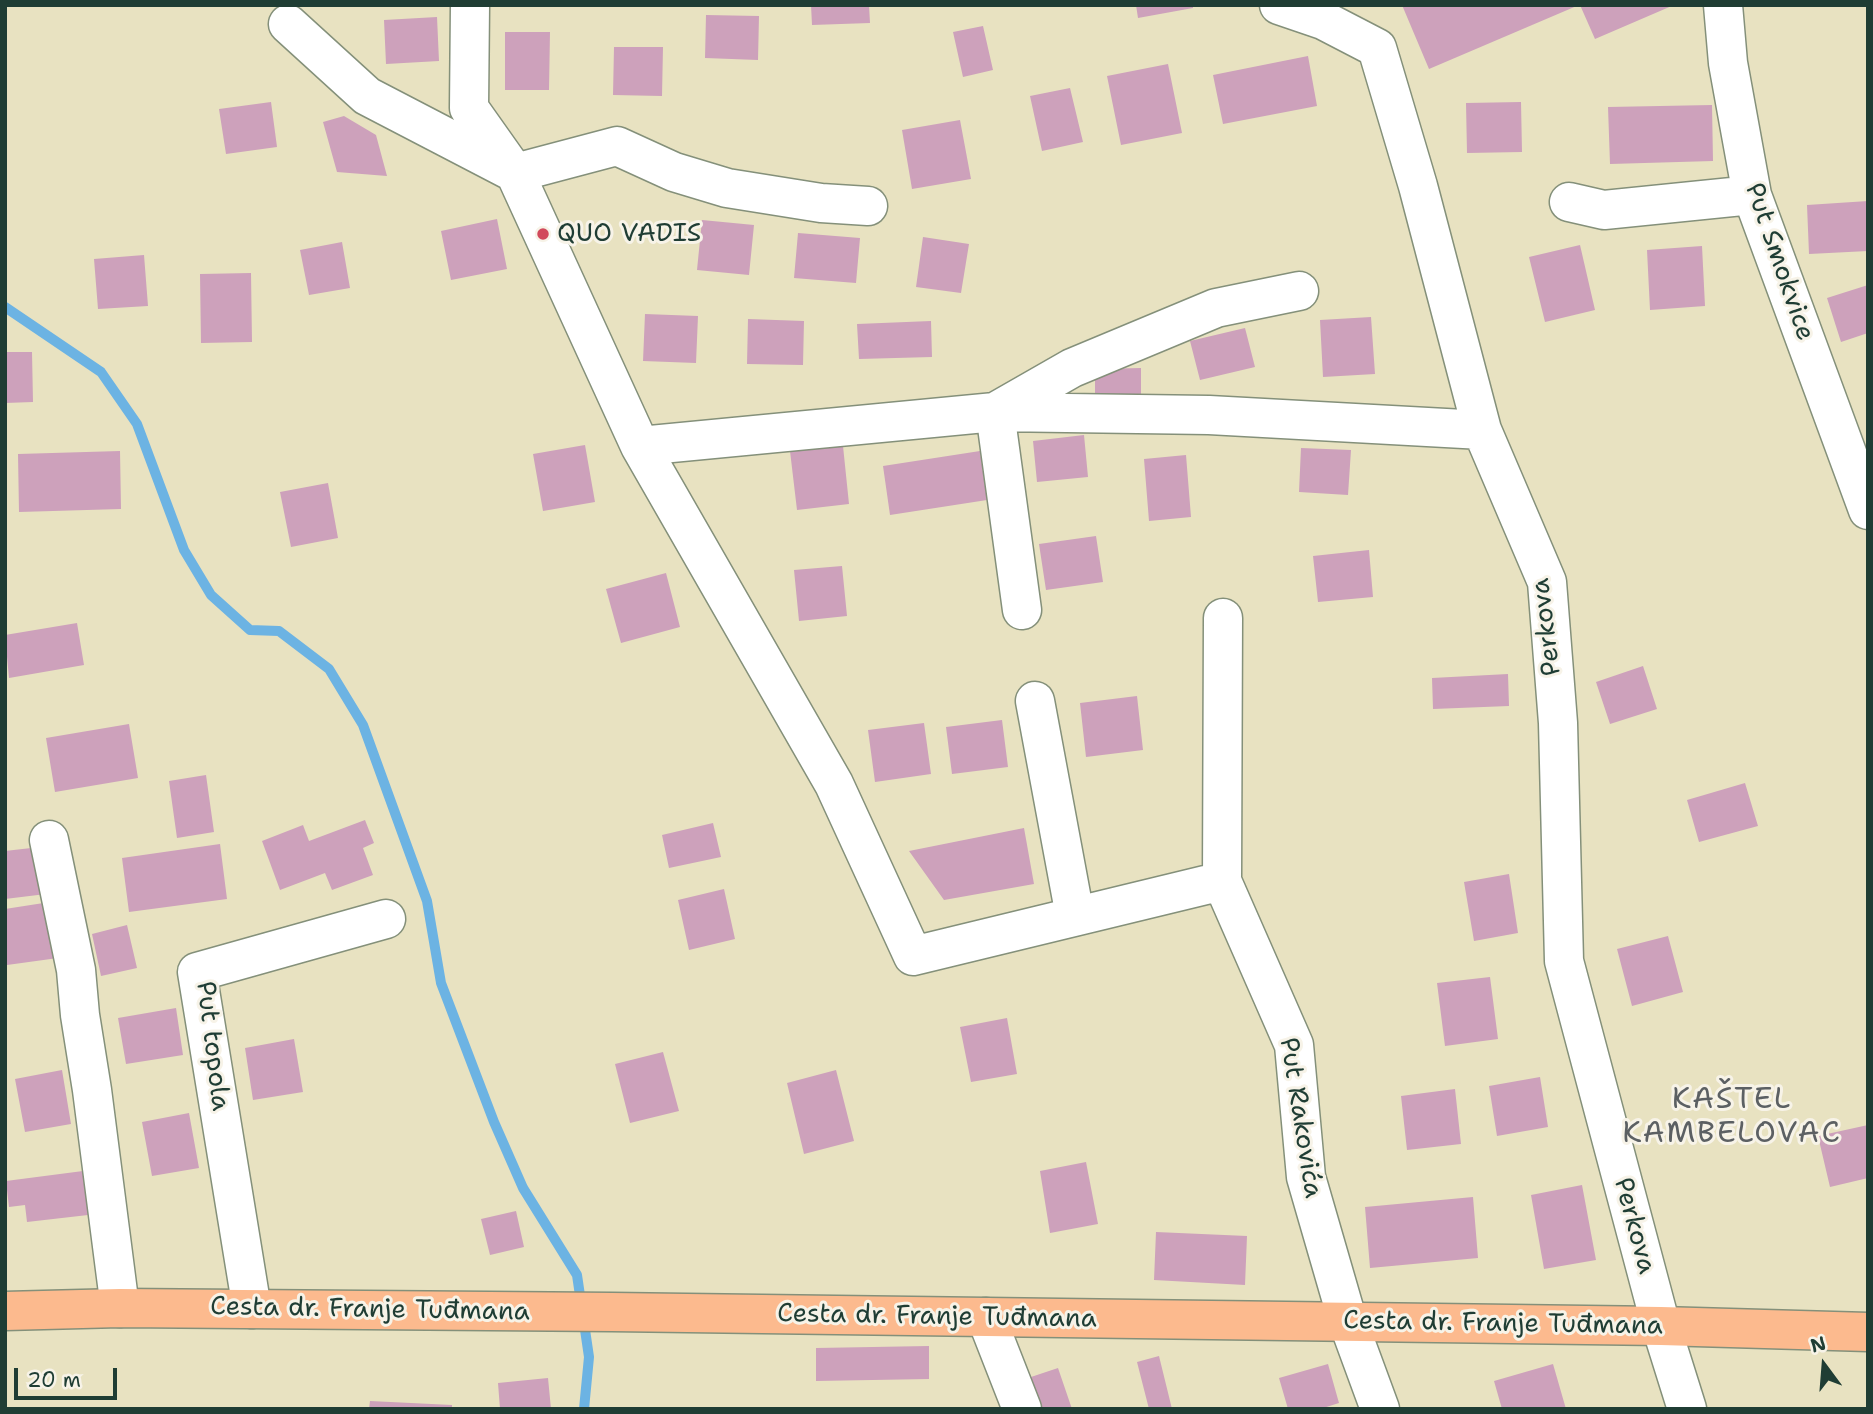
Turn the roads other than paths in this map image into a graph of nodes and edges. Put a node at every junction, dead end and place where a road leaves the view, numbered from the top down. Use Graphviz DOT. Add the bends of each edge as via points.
graph roads {
  1 [pos="470,5"];
  2 [pos="1279,5"];
  3 [pos="1723,5"];
  4 [pos="288,24"];
  5 [pos="515,173"];
  6 [pos="1752,195"];
  7 [pos="1569,202"];
  8 [pos="869,206"];
  9 [pos="1299,291"];
  10 [pos="995,412"];
  11 [pos="1482,429"];
  12 [pos="640,446"];
  13 [pos="1868,510"];
  14 [pos="1022,610"];
  15 [pos="1223,618"];
  16 [pos="1035,701"];
  17 [pos="49,840"];
  18 [pos="1222,881"];
  19 [pos="1075,916"];
  20 [pos="386,919"];
  21 [pos="120,1308"];
  22 [pos="252,1309"];
  23 [pos="5,1311"];
  24 [pos="986,1317"];
  25 [pos="1348,1322"];
  26 [pos="1661,1326"];
  27 [pos="1868,1332"];
  28 [pos="1022,1409"];
  29 [pos="1380,1409"];
  30 [pos="1687,1409"];
  1 -- 5 [label="street" via="469,108"];
  2 -- 11 [label="street, Perkova" via="1323,20 1377,48"];
  3 -- 6 [label="street, Put Smokvice" via="1728,63"];
  4 -- 5 [label="street" via="366,96"];
  5 -- 8 [label="street" via="617,146 674,172 727,188 821,204"];
  5 -- 12 [label="street"];
  6 -- 7 [label="street" via="1604,210"];
  6 -- 13 [label="street, Put Smokvice"];
  9 -- 10 [label="street" via="1216,308 1072,368"];
  10 -- 11 [label="street" via="1209,415"];
  10 -- 12 [label="street"];
  10 -- 14 [label="street"];
  11 -- 26 [label="street, Perkova" via="1547,582 1558,723 1564,961"];
  12 -- 19 [label="street" via="834,784 913,956"];
  15 -- 18 [label="street"];
  16 -- 19 [label="street"];
  17 -- 21 [label="street" via="76,970"];
  18 -- 19 [label="street"];
  18 -- 25 [label="street, Put Rakovića" via="1294,1045 1306,1177"];
  20 -- 22 [label="street, Put topola" via="197,972"];
  21 -- 22 [label="main road, Cesta dr. Franje Tuđmana"];
  21 -- 23 [label="main road, Cesta dr. Franje Tuđmana"];
  22 -- 24 [label="main road, Cesta dr. Franje Tuđmana"];
  24 -- 25 [label="main road, Cesta dr. Franje Tuđmana"];
  24 -- 28 [label="street"];
  25 -- 26 [label="main road, Cesta dr. Franje Tuđmana"];
  25 -- 29 [label="street, Put Rakovića"];
  26 -- 27 [label="main road, Cesta dr. Franje Tuđmana"];
  26 -- 30 [label="street, Perkova"];
}
